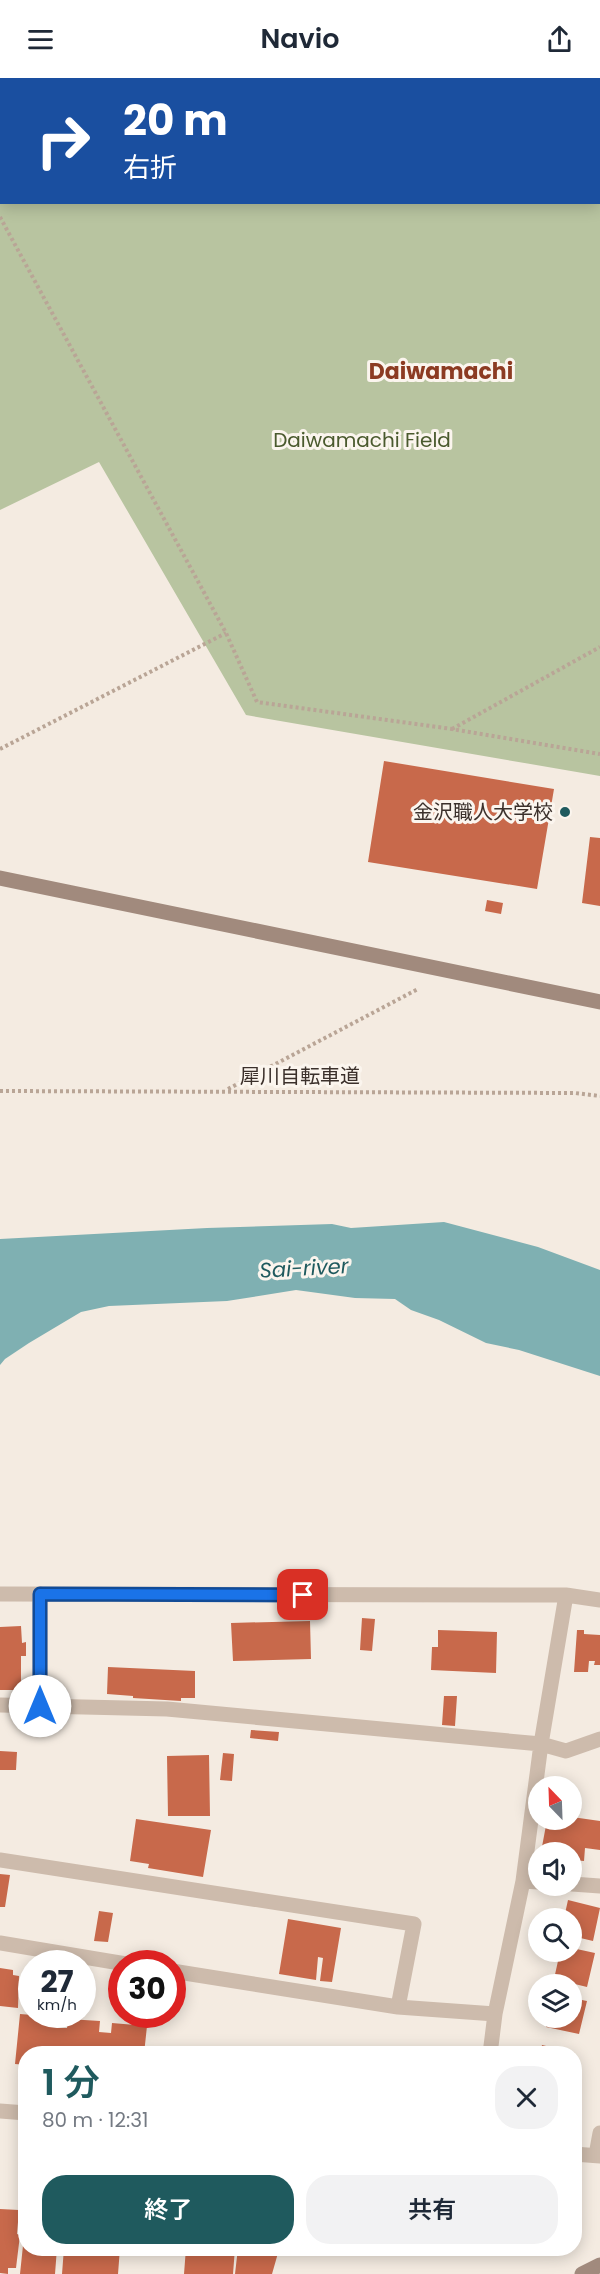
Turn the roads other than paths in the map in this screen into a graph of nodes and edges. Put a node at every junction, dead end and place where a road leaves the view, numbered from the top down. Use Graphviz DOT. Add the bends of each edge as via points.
graph roads {
  1 [pos="0,878"];
  2 [pos="600,1002"];
  3 [pos="0,1594"];
  4 [pos="40,1594"];
  5 [pos="566,1595"];
  6 [pos="600,1600"];
  7 [pos="0,1705"];
  8 [pos="40,1706"];
  9 [pos="600,1739"];
  10 [pos="541,1744"];
  11 [pos="534,1842"];
  12 [pos="0,1860"];
  13 [pos="582,1885"];
  14 [pos="600,1886"];
  15 [pos="528,1892"];
  16 [pos="0,1943"];
  17 [pos="108,1961"];
  18 [pos="186,1973"];
  19 [pos="398,2007"];
  20 [pos="495,2014"];
  21 [pos="491,2046"];
  22 [pos="0,2111"];
  23 [pos="18,2112"];
  24 [pos="600,2133"];
  25 [pos="582,2155"];
  26 [pos="598,2156"];
  27 [pos="600,2265"];
  28 [pos="582,2274"];
  1 -- 2 [label="street"];
  3 -- 4 [label="street"];
  4 -- 5 [label="street"];
  4 -- 8 [label="street"];
  5 -- 6 [label="street"];
  5 -- 10 [label="street"];
  7 -- 8 [label="street"];
  8 -- 10 [label="street" via="167,1709"];
  9 -- 10 [label="street" via="566,1751"];
  10 -- 11 [label="street"];
  12 -- 19 [label="street" via="414,1924"];
  13 -- 14 [label="street"];
  15 -- 20 [label="street"];
  16 -- 17 [label="street"];
  18 -- 19 [label="street"];
  19 -- 20 [label="street"];
  20 -- 21 [label="street"];
  22 -- 23 [label="street"];
  24 -- 26 [label="street"];
  25 -- 26 [label="street"];
  27 -- 28 [label="street"];
}
